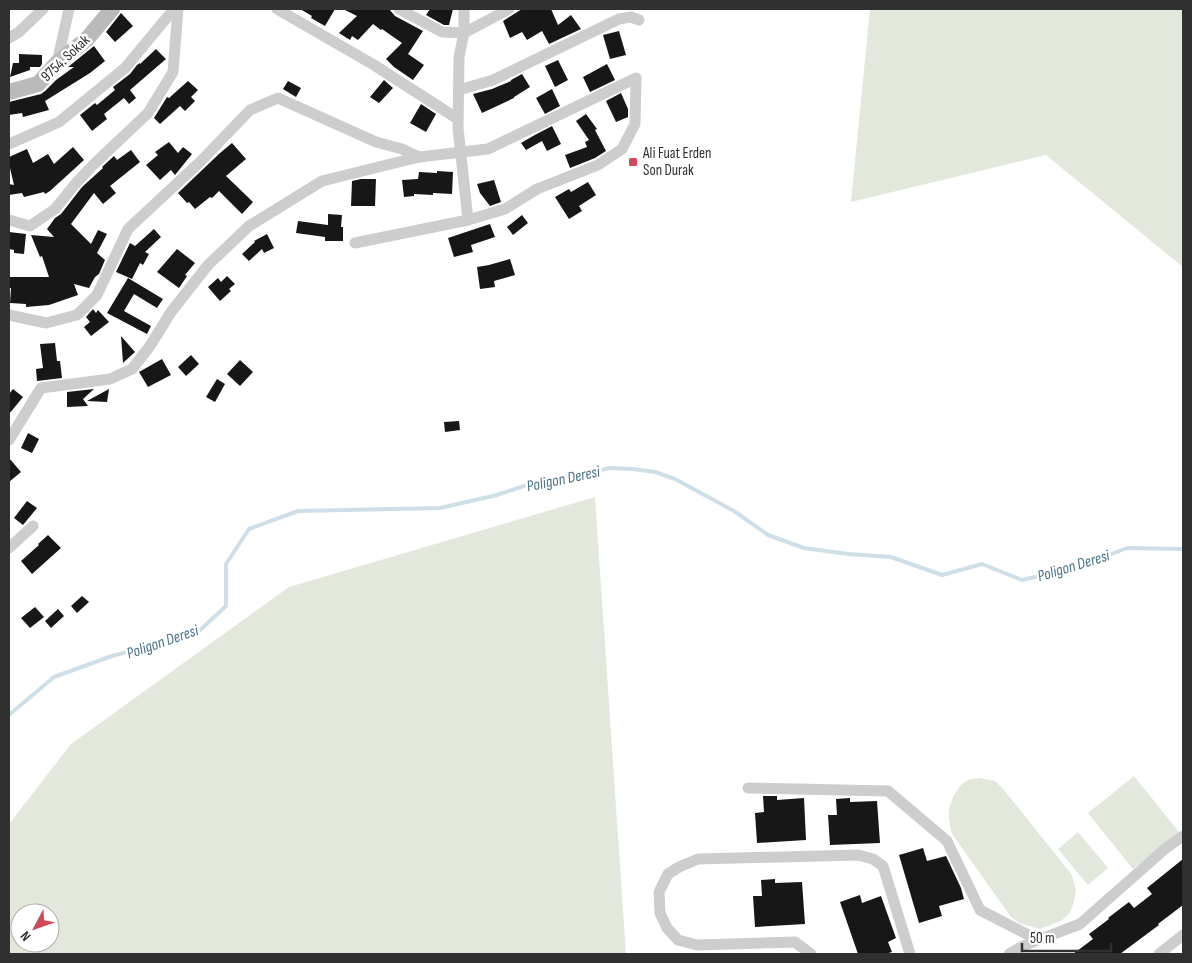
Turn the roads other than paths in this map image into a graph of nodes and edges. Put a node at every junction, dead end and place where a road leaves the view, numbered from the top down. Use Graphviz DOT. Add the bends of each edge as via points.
graph roads {
  1 [pos="43,9"];
  2 [pos="69,9"];
  3 [pos="112,9"];
  4 [pos="174,9"];
  5 [pos="178,9"];
  6 [pos="277,9"];
  7 [pos="400,9"];
  8 [pos="464,9"];
  9 [pos="509,9"];
  10 [pos="639,20"];
  11 [pos="464,33"];
  12 [pos="9,38"];
  13 [pos="57,63"];
  14 [pos="459,90"];
  15 [pos="9,92"];
  16 [pos="458,120"];
  17 [pos="9,144"];
  18 [pos="461,153"];
  19 [pos="419,157"];
  20 [pos="9,220"];
  21 [pos="468,220"];
  22 [pos="355,243"];
  23 [pos="9,315"];
  24 [pos="9,440"];
  25 [pos="33,526"];
  26 [pos="9,548"];
  27 [pos="748,788"];
  28 [pos="1183,836"];
  29 [pos="1183,935"];
  30 [pos="1038,940"];
  31 [pos="812,954"];
  32 [pos="910,954"];
  33 [pos="1010,954"];
  34 [pos="1159,954"];
  1 -- 12 [label="street"];
  2 -- 13 [label="street"];
  3 -- 13 [label="street, 9754. Sokak" via="87,39"];
  4 -- 17 [label="street" via="125,68 59,122"];
  5 -- 20 [label="street" via="173,72 148,113 82,176 55,209 30,226"];
  6 -- 16 [label="street" via="374,65"];
  7 -- 11 [label="street" via="442,32"];
  8 -- 11 [label="street"];
  9 -- 11 [label="street"];
  10 -- 14 [label="street" via="619,18 493,80"];
  11 -- 14 [label="street" via="459,57"];
  13 -- 15 [label="street, 9754. Sokak" via="38,84"];
  14 -- 16 [label="street"];
  16 -- 18 [label="street"];
  18 -- 19 [label="street"];
  18 -- 21 [label="street"];
  18 -- 21 [label="street" via="488,149 636,78 635,124 622,149 598,165 537,188 505,209"];
  19 -- 23 [label="street" via="376,142 278,98 250,110 128,229 98,295 77,315 46,323"];
  19 -- 24 [label="street" via="322,181 249,226 208,265 132,369 110,379 41,388"];
  21 -- 22 [label="street"];
  25 -- 26 [label="street"];
  27 -- 30 [label="street" via="888,791 947,841 980,910"];
  28 -- 30 [label="street" via="1080,924"];
  29 -- 34 [label="street"];
  30 -- 33 [label="street"];
  31 -- 32 [label="street" via="795,942 697,945 678,940 660,913 659,892 668,874 698,859 858,855 883,866"];
}
